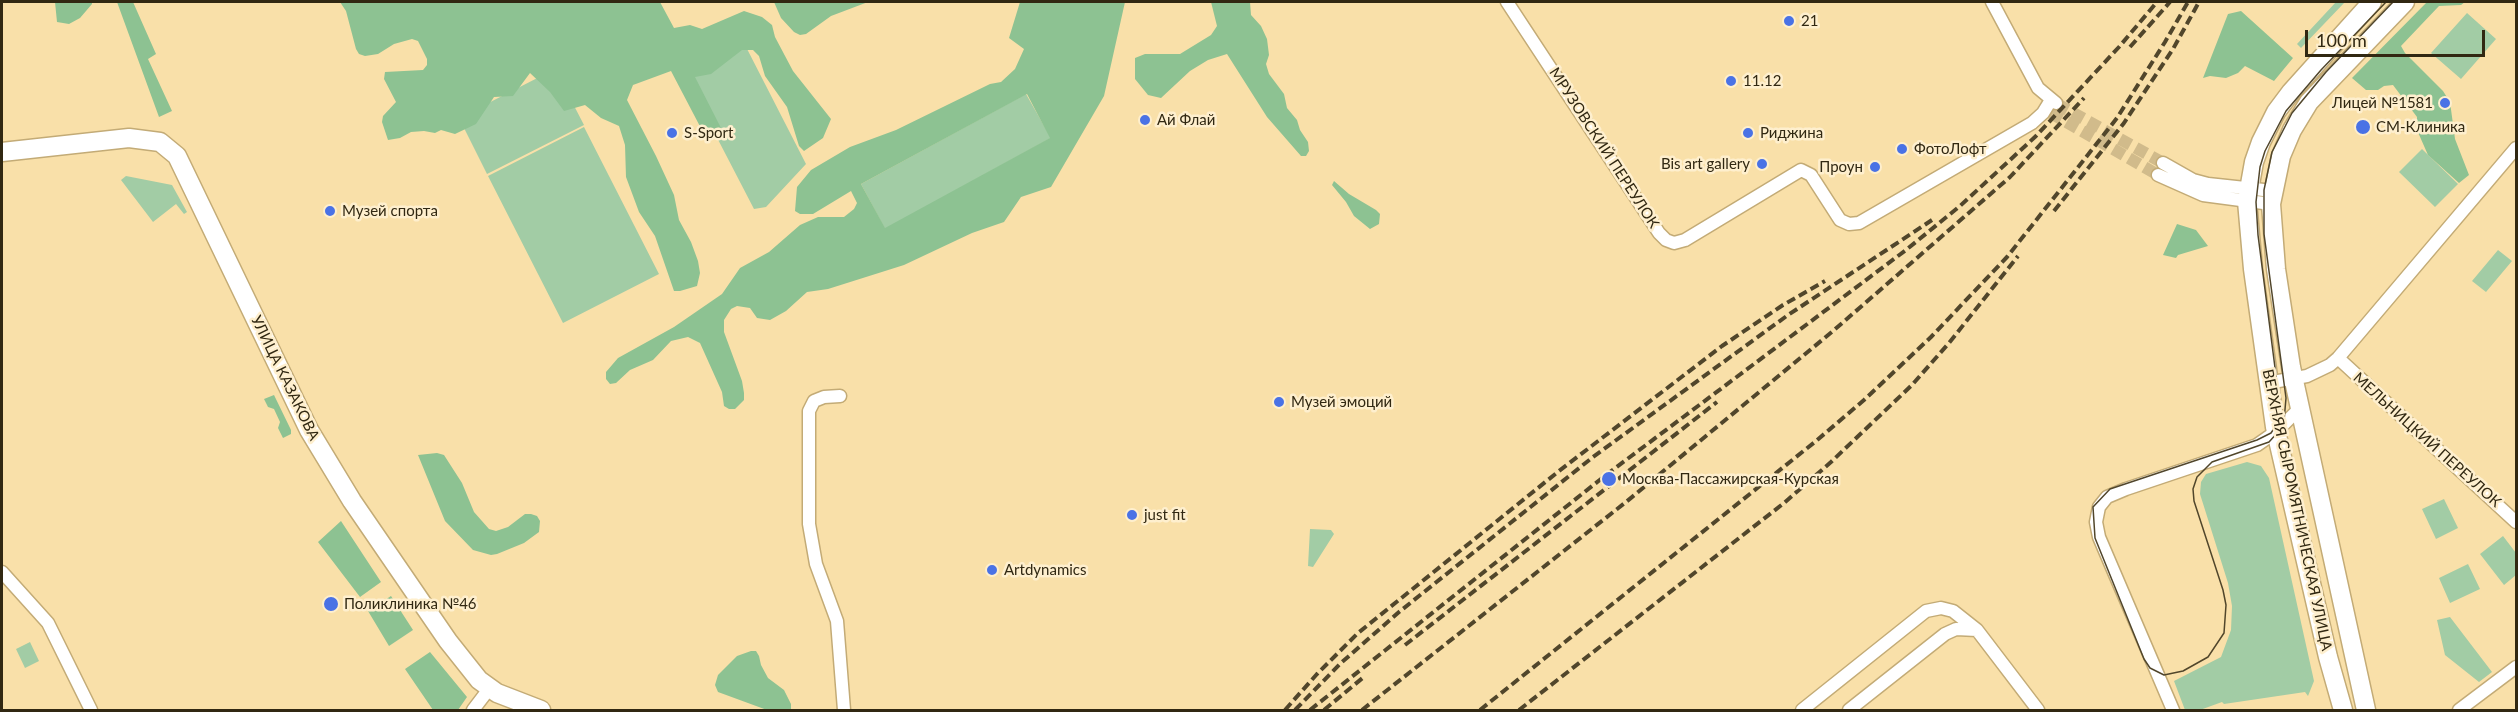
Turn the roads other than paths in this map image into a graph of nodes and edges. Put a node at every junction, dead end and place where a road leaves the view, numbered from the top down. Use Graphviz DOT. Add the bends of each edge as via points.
graph roads {
  1 [pos="1507,2"];
  2 [pos="1992,2"];
  3 [pos="2372,2"];
  4 [pos="2405,2"];
  5 [pos="2517,148"];
  6 [pos="2,152"];
  7 [pos="2161,169"];
  8 [pos="2244,197"];
  9 [pos="2272,197"];
  10 [pos="2337,358"];
  11 [pos="2293,379"];
  12 [pos="2267,383"];
  13 [pos="840,396"];
  14 [pos="2299,409"];
  15 [pos="2277,431"];
  16 [pos="2515,519"];
  17 [pos="2,572"];
  18 [pos="1977,630"];
  19 [pos="2517,667"];
  20 [pos="489,689"];
  21 [pos="91,711"];
  22 [pos="473,711"];
  23 [pos="541,711"];
  24 [pos="844,711"];
  25 [pos="1802,711"];
  26 [pos="1850,711"];
  27 [pos="2037,711"];
  28 [pos="2173,711"];
  29 [pos="2343,711"];
  30 [pos="2366,711"];
  31 [pos="2459,711"];
  1 -- 2 [label="street, МРУЗОВСКИЙ ПЕРЕУЛОК" via="1659,233 1674,243 1801,170 1811,175 1840,220 1849,225 1859,223 2032,123 2051,107"];
  3 -- 8 [label="main road, ВЕРХНЯЯ СЫРОМЯТНИЧЕСКАЯ УЛИЦА" via="2276,112 2260,142"];
  4 -- 9 [label="main road, ВЕРХНЯЯ СЫРОМЯТНИЧЕСКАЯ УЛИЦА" via="2309,102 2281,156"];
  5 -- 10 [label="street"];
  6 -- 20 [label="main road, УЛИЦА КАЗАКОВА" via="129,138 160,142 177,156 321,451 418,598"];
  7 -- 8 [label="street"];
  8 -- 9 [label="street"];
  8 -- 12 [label="main road, ВЕРХНЯЯ СЫРОМЯТНИЧЕСКАЯ УЛИЦА"];
  9 -- 11 [label="main road, ВЕРХНЯЯ СЫРОМЯТНИЧЕСКАЯ УЛИЦА" via="2276,269"];
  10 -- 11 [label="street" via="2322,369"];
  10 -- 16 [label="street, МЕЛЬНИЦКИЙ ПЕРЕУЛОК"];
  11 -- 12 [label="street"];
  11 -- 14 [label="main road, ВЕРХНЯЯ СЫРОМЯТНИЧЕСКАЯ УЛИЦА"];
  12 -- 15 [label="main road, ВЕРХНЯЯ СЫРОМЯТНИЧЕСКАЯ УЛИЦА"];
  13 -- 24 [label="street" via="824,397 814,402 809,411 809,524 816,564 837,621"];
  14 -- 15 [label="street"];
  14 -- 30 [label="main road, ВЕРХНЯЯ СЫРОМЯТНИЧЕСКАЯ УЛИЦА"];
  15 -- 28 [label="street" via="2257,446 2107,497 2099,507 2099,537"];
  15 -- 29 [label="main road, ВЕРХНЯЯ СЫРОМЯТНИЧЕСКАЯ УЛИЦА"];
  17 -- 21 [label="street" via="48,622"];
  18 -- 25 [label="street" via="1953,611 1926,611"];
  18 -- 26 [label="street" via="1956,629 1945,634"];
  18 -- 27 [label="street"];
  19 -- 31 [label="street"];
  20 -- 22 [label="street"];
  20 -- 23 [label="main road, УЛИЦА КАЗАКОВА"];
}
